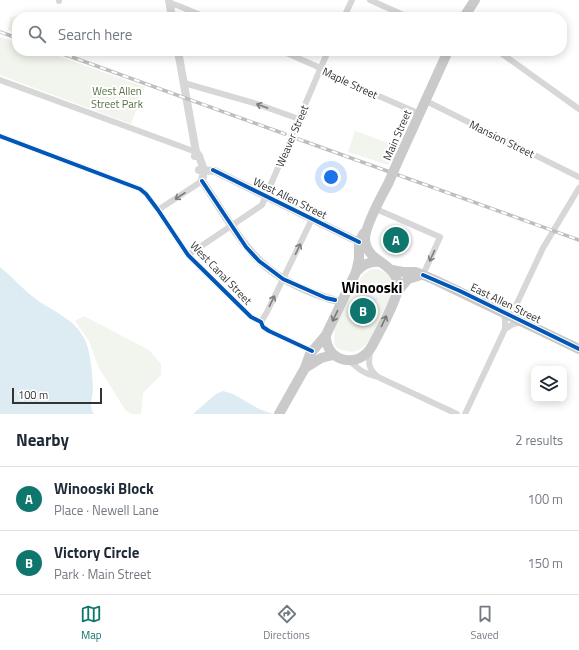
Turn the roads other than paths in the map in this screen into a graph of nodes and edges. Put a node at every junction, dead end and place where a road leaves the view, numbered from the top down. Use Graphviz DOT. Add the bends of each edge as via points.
graph roads {
  1 [pos="352,0"];
  2 [pos="370,0"];
  3 [pos="475,0"];
  4 [pos="169,2"];
  5 [pos="171,12"];
  6 [pos="193,12"];
  7 [pos="346,12"];
  8 [pos="397,12"];
  9 [pos="467,12"];
  10 [pos="179,56"];
  11 [pos="293,56"];
  12 [pos="326,56"];
  13 [pos="446,56"];
  14 [pos="505,56"];
  15 [pos="320,69"];
  16 [pos="0,80"];
  17 [pos="184,83"];
  18 [pos="426,101"];
  19 [pos="579,109"];
  20 [pos="420,114"];
  21 [pos="299,119"];
  22 [pos="0,136"];
  23 [pos="196,152"];
  24 [pos="202,174"];
  25 [pos="579,177"];
  26 [pos="579,188"];
  27 [pos="266,196"];
  28 [pos="376,209"];
  29 [pos="158,210"];
  30 [pos="312,219"];
  31 [pos="232,225"];
  32 [pos="368,228"];
  33 [pos="359,242"];
  34 [pos="188,255"];
  35 [pos="380,262"];
  36 [pos="392,270"];
  37 [pos="356,272"];
  38 [pos="423,275"];
  39 [pos="283,279"];
  40 [pos="398,292"];
  41 [pos="338,301"];
  42 [pos="507,314"];
  43 [pos="261,322"];
  44 [pos="524,322"];
  45 [pos="505,329"];
  46 [pos="326,335"];
  47 [pos="579,349"];
  48 [pos="370,350"];
  49 [pos="312,351"];
  50 [pos="334,355"];
  51 [pos="350,361"];
  52 [pos="305,368"];
  53 [pos="378,377"];
  54 [pos="279,414"];
  55 [pos="457,414"];
  56 [pos="465,414"];
  1 -- 7 [label="street"];
  2 -- 8 [label="street"];
  3 -- 9 [label="main road"];
  4 -- 5 [label="street"];
  4 -- 6 [label="street"];
  10 -- 17 [label="street"];
  11 -- 15 [label="street, Maple Street"];
  12 -- 15 [label="street, Weaver Street"];
  13 -- 18 [label="main road, Main Street"];
  14 -- 19 [label="street"];
  15 -- 20 [label="street, Maple Street"];
  15 -- 21 [label="street, Weaver Street"];
  16 -- 23 [label="street"];
  21 -- 17 [label="street, one-way"];
  17 -- 23 [label="street"];
  18 -- 20 [label="main road, Main Street"];
  18 -- 25 [label="street, Mansion Street"];
  20 -- 28 [label="main road, Main Street, bridge"];
  21 -- 27 [label="street, Weaver Street"];
  22 -- 29 [label="street, West Canal Street" via="135,186 146,194"];
  23 -- 24 [label="street"];
  24 -- 27 [label="street, West Allen Street" via="215,171"];
  24 -- 29 [label="street, one-way"];
  24 -- 31 [label="street"];
  26 -- 42 [label="street"];
  27 -- 30 [label="street, West Allen Street"];
  27 -- 31 [label="street, Weaver Street" via="262,205"];
  28 -- 32 [label="main road, Main Street"];
  28 -- 38 [label="street, one-way" via="440,237"];
  29 -- 34 [label="street, West Canal Street"];
  30 -- 33 [label="street, West Allen Street"];
  39 -- 30 [label="street, one-way"];
  31 -- 34 [label="street, Weaver Street"];
  31 -- 39 [label="street" via="254,256"];
  32 -- 33 [label="main road, Main Street"];
  32 -- 35 [label="main road, Main Street" via="365,236 366,245"];
  33 -- 37 [label="main road"];
  34 -- 43 [label="street, West Canal Street" via="251,317"];
  35 -- 36 [label="main road, Main Street"];
  35 -- 37 [label="main road" via="360,267"];
  36 -- 38 [label="main road, East Allen Street"];
  36 -- 40 [label="main road" via="397,280"];
  37 -- 41 [label="main road"];
  38 -- 40 [label="main road" via="410,278"];
  38 -- 42 [label="main road, East Allen Street"];
  39 -- 41 [label="street"];
  43 -- 39 [label="street, one-way"];
  48 -- 40 [label="main road, one-way"];
  41 -- 46 [label="main road, one-way"];
  42 -- 44 [label="main road, East Allen Street"];
  42 -- 45 [label="street"];
  43 -- 49 [label="street, West Canal Street" via="269,331"];
  44 -- 45 [label="street"];
  44 -- 47 [label="main road, East Allen Street"];
  45 -- 56 [label="street"];
  46 -- 49 [label="main road"];
  46 -- 50 [label="main road" via="328,348"];
  48 -- 51 [label="main road" via="362,358"];
  48 -- 53 [label="street" via="369,366"];
  49 -- 52 [label="main road"];
  50 -- 51 [label="main road"];
  50 -- 52 [label="main road" via="321,358"];
  51 -- 53 [label="street" via="362,372"];
  52 -- 54 [label="main road"];
  53 -- 55 [label="street"];
}
